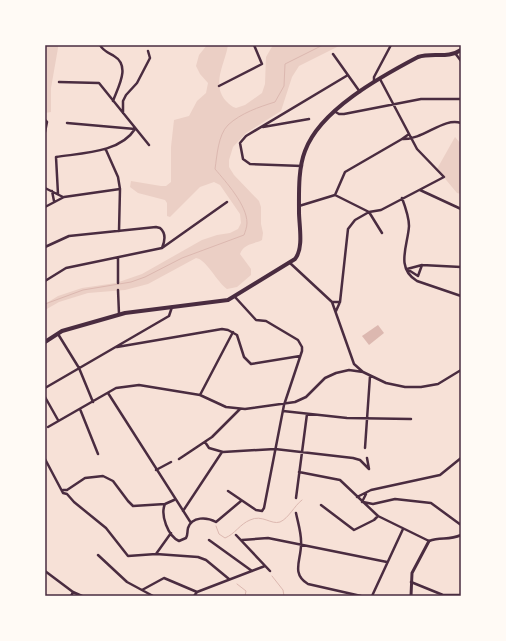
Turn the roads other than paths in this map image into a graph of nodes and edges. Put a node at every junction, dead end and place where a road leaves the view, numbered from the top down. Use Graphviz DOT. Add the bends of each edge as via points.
graph roads {
  1 [pos="100,45"];
  2 [pos="254,45"];
  3 [pos="391,45"];
  4 [pos="461,50"];
  5 [pos="148,51"];
  6 [pos="455,53"];
  7 [pos="333,54"];
  8 [pos="461,61"];
  9 [pos="348,75"];
  10 [pos="380,79"];
  11 [pos="59,82"];
  12 [pos="374,83"];
  13 [pos="218,86"];
  14 [pos="360,92"];
  15 [pos="461,99"];
  16 [pos="112,102"];
  17 [pos="394,104"];
  18 [pos="334,111"];
  19 [pos="122,113"];
  20 [pos="310,119"];
  21 [pos="45,120"];
  22 [pos="67,123"];
  23 [pos="461,123"];
  24 [pos="261,128"];
  25 [pos="135,130"];
  26 [pos="45,132"];
  27 [pos="409,134"];
  28 [pos="402,140"];
  29 [pos="412,140"];
  30 [pos="149,145"];
  31 [pos="106,150"];
  32 [pos="302,166"];
  33 [pos="45,188"];
  34 [pos="120,189"];
  35 [pos="52,190"];
  36 [pos="420,190"];
  37 [pos="58,194"];
  38 [pos="335,195"];
  39 [pos="64,197"];
  40 [pos="402,198"];
  41 [pos="54,202"];
  42 [pos="227,202"];
  43 [pos="299,206"];
  44 [pos="45,207"];
  45 [pos="461,208"];
  46 [pos="369,212"];
  47 [pos="119,231"];
  48 [pos="382,233"];
  49 [pos="45,247"];
  50 [pos="162,248"];
  51 [pos="118,258"];
  52 [pos="290,263"];
  53 [pos="422,265"];
  54 [pos="461,267"];
  55 [pos="407,269"];
  56 [pos="45,281"];
  57 [pos="118,283"];
  58 [pos="118,290"];
  59 [pos="461,296"];
  60 [pos="235,297"];
  61 [pos="332,302"];
  62 [pos="340,302"];
  63 [pos="172,307"];
  64 [pos="336,311"];
  65 [pos="119,315"];
  66 [pos="233,332"];
  67 [pos="58,334"];
  68 [pos="45,342"];
  69 [pos="117,347"];
  70 [pos="300,356"];
  71 [pos="354,364"];
  72 [pos="79,368"];
  73 [pos="349,370"];
  74 [pos="461,370"];
  75 [pos="362,372"];
  76 [pos="370,376"];
  77 [pos="45,388"];
  78 [pos="108,393"];
  79 [pos="200,395"];
  80 [pos="45,397"];
  81 [pos="93,402"];
  82 [pos="290,403"];
  83 [pos="284,405"];
  84 [pos="80,409"];
  85 [pos="240,409"];
  86 [pos="283,411"];
  87 [pos="295,412"];
  88 [pos="307,414"];
  89 [pos="367,417"];
  90 [pos="58,420"];
  91 [pos="411,420"];
  92 [pos="48,427"];
  93 [pos="205,442"];
  94 [pos="365,448"];
  95 [pos="275,449"];
  96 [pos="302,451"];
  97 [pos="223,452"];
  98 [pos="98,454"];
  99 [pos="367,458"];
  100 [pos="45,459"];
  101 [pos="179,459"];
  102 [pos="460,459"];
  103 [pos="171,462"];
  104 [pos="156,470"];
  105 [pos="299,472"];
  106 [pos="63,490"];
  107 [pos="67,490"];
  108 [pos="228,491"];
  109 [pos="66,494"];
  110 [pos="366,494"];
  111 [pos="357,497"];
  112 [pos="296,498"];
  113 [pos="174,500"];
  114 [pos="241,501"];
  115 [pos="362,502"];
  116 [pos="166,504"];
  117 [pos="373,504"];
  118 [pos="322,505"];
  119 [pos="369,508"];
  120 [pos="183,511"];
  121 [pos="296,513"];
  122 [pos="378,516"];
  123 [pos="190,523"];
  124 [pos="461,525"];
  125 [pos="403,529"];
  126 [pos="171,533"];
  127 [pos="236,535"];
  128 [pos="461,535"];
  129 [pos="209,540"];
  130 [pos="242,540"];
  131 [pos="429,541"];
  132 [pos="302,544"];
  133 [pos="156,554"];
  134 [pos="98,555"];
  135 [pos="388,562"];
  136 [pos="265,566"];
  137 [pos="45,571"];
  138 [pos="252,571"];
  139 [pos="270,572"];
  140 [pos="229,579"];
  141 [pos="411,582"];
  142 [pos="142,590"];
  143 [pos="73,592"];
  144 [pos="197,592"];
  145 [pos="444,595"];
  146 [pos="461,595"];
  147 [pos="71,596"];
  148 [pos="82,596"];
  149 [pos="153,596"];
  150 [pos="194,596"];
  151 [pos="361,596"];
  152 [pos="372,596"];
  153 [pos="411,596"];
  1 -- 16 [label="street" via="118,59 124,71"];
  2 -- 13 [label="street" via="262,64"];
  3 -- 12 [label="street" via="374,77"];
  4 -- 6 [label="main road"];
  5 -- 19 [label="street" via="150,58 137,83 126,95"];
  6 -- 8 [label="street"];
  6 -- 10 [label="main road" via="418,57"];
  7 -- 9 [label="street"];
  9 -- 14 [label="street"];
  9 -- 24 [label="street"];
  10 -- 12 [label="main road"];
  10 -- 17 [label="street"];
  11 -- 16 [label="street" via="99,83"];
  12 -- 14 [label="main road"];
  14 -- 18 [label="main road"];
  15 -- 17 [label="street" via="421,99"];
  16 -- 19 [label="street"];
  17 -- 18 [label="street" via="344,114"];
  17 -- 27 [label="street"];
  18 -- 32 [label="main road" via="308,144"];
  19 -- 25 [label="street"];
  20 -- 24 [label="street"];
  21 -- 26 [label="street" via="48,122"];
  22 -- 25 [label="street"];
  23 -- 29 [label="street" via="450,121"];
  24 -- 32 [label="street" via="242,139 240,143 243,159 250,164 258,165"];
  25 -- 30 [label="street"];
  25 -- 31 [label="street" via="132,135"];
  27 -- 28 [label="street"];
  27 -- 29 [label="street"];
  28 -- 29 [label="street"];
  28 -- 38 [label="street" via="349,168"];
  29 -- 36 [label="street" via="417,149 444,177"];
  31 -- 34 [label="street" via="118,177"];
  31 -- 37 [label="street" via="56,157"];
  32 -- 43 [label="main road"];
  33 -- 35 [label="street"];
  34 -- 39 [label="street"];
  34 -- 47 [label="street"];
  35 -- 37 [label="street"];
  35 -- 41 [label="street"];
  36 -- 40 [label="street"];
  36 -- 45 [label="street"];
  37 -- 39 [label="street"];
  38 -- 43 [label="street"];
  38 -- 46 [label="street"];
  39 -- 41 [label="street"];
  40 -- 46 [label="street" via="381,210"];
  40 -- 55 [label="street" via="409,225 403,252"];
  41 -- 44 [label="street"];
  42 -- 50 [label="street"];
  43 -- 52 [label="main road" via="300,247 297,257"];
  46 -- 48 [label="street"];
  46 -- 62 [label="street" via="355,220 348,229"];
  47 -- 49 [label="street" via="69,236"];
  47 -- 50 [label="street" via="160,228 165,242"];
  50 -- 51 [label="street"];
  51 -- 56 [label="street" via="66,268"];
  51 -- 57 [label="street"];
  52 -- 60 [label="main road"];
  52 -- 61 [label="street"];
  53 -- 54 [label="street"];
  53 -- 55 [label="street"];
  53 -- 55 [label="street" via="418,276"];
  55 -- 59 [label="street" via="411,277 417,281"];
  58 -- 65 [label="street"];
  60 -- 63 [label="main road" via="225,301"];
  60 -- 70 [label="street" via="256,320 266,321 298,340 302,347"];
  61 -- 62 [label="street"];
  61 -- 64 [label="street"];
  62 -- 64 [label="street"];
  63 -- 65 [label="main road"];
  63 -- 69 [label="street" via="168,316"];
  64 -- 71 [label="street"];
  65 -- 67 [label="main road"];
  66 -- 69 [label="street" via="216,330"];
  66 -- 70 [label="street" via="237,335 244,358 250,364"];
  66 -- 79 [label="street"];
  67 -- 68 [label="main road"];
  67 -- 72 [label="street"];
  69 -- 72 [label="street"];
  70 -- 83 [label="street"];
  71 -- 73 [label="street"];
  71 -- 75 [label="street"];
  72 -- 77 [label="street"];
  72 -- 81 [label="street"];
  73 -- 75 [label="street"];
  73 -- 82 [label="street" via="326,378 306,397"];
  74 -- 76 [label="street" via="438,384 420,387 386,383"];
  75 -- 76 [label="street"];
  76 -- 89 [label="street"];
  78 -- 79 [label="street" via="116,388 139,385"];
  78 -- 81 [label="street"];
  78 -- 104 [label="street"];
  79 -- 85 [label="street" via="226,407"];
  80 -- 90 [label="street"];
  81 -- 84 [label="street"];
  82 -- 83 [label="street"];
  82 -- 87 [label="street"];
  83 -- 85 [label="street"];
  83 -- 86 [label="street"];
  84 -- 90 [label="street"];
  84 -- 98 [label="street"];
  85 -- 93 [label="street"];
  86 -- 87 [label="street"];
  86 -- 95 [label="street"];
  87 -- 88 [label="street"];
  88 -- 89 [label="street"];
  88 -- 96 [label="street"];
  89 -- 91 [label="street"];
  89 -- 94 [label="street"];
  90 -- 92 [label="street"];
  93 -- 97 [label="street" via="209,448"];
  93 -- 101 [label="street"];
  95 -- 96 [label="street"];
  95 -- 97 [label="street"];
  95 -- 114 [label="street" via="266,504 262,511"];
  96 -- 99 [label="street" via="353,458 360,460 369,469"];
  96 -- 105 [label="street"];
  97 -- 120 [label="street"];
  100 -- 106 [label="street"];
  102 -- 110 [label="street" via="440,475 371,490"];
  103 -- 104 [label="street"];
  104 -- 113 [label="street"];
  105 -- 111 [label="street" via="336,478"];
  105 -- 112 [label="street"];
  106 -- 107 [label="street"];
  106 -- 109 [label="street" via="63,494"];
  107 -- 109 [label="street"];
  107 -- 116 [label="street" via="85,478 103,476 114,481 133,506"];
  108 -- 114 [label="street"];
  109 -- 133 [label="street" via="106,528 125,554"];
  110 -- 111 [label="street"];
  110 -- 115 [label="street"];
  111 -- 115 [label="street"];
  113 -- 116 [label="street"];
  113 -- 120 [label="street"];
  114 -- 123 [label="street" via="216,522 203,518"];
  115 -- 117 [label="street"];
  115 -- 119 [label="street"];
  116 -- 126 [label="street" via="163,510 164,517"];
  117 -- 119 [label="street"];
  117 -- 124 [label="street" via="395,499 431,503"];
  118 -- 122 [label="street" via="354,530"];
  119 -- 122 [label="street"];
  120 -- 123 [label="street"];
  121 -- 132 [label="street"];
  122 -- 125 [label="street"];
  123 -- 126 [label="street" via="188,535 184,540 175,539"];
  125 -- 131 [label="street"];
  125 -- 135 [label="street"];
  126 -- 133 [label="street"];
  127 -- 130 [label="street"];
  128 -- 131 [label="street" via="450,540 435,538"];
  129 -- 138 [label="street"];
  130 -- 132 [label="street" via="268,538"];
  130 -- 136 [label="street"];
  131 -- 141 [label="street" via="413,570"];
  132 -- 135 [label="street"];
  132 -- 151 [label="street" via="298,570 303,581"];
  133 -- 140 [label="street" via="198,557 206,560"];
  134 -- 142 [label="street" via="127,582"];
  135 -- 152 [label="street"];
  136 -- 138 [label="street"];
  136 -- 139 [label="street"];
  137 -- 143 [label="street"];
  138 -- 140 [label="street"];
  140 -- 144 [label="street"];
  141 -- 145 [label="street"];
  141 -- 153 [label="street"];
  142 -- 144 [label="street" via="164,578"];
  142 -- 149 [label="street"];
  143 -- 147 [label="street"];
  143 -- 148 [label="street"];
  144 -- 150 [label="street"];
  145 -- 146 [label="street"];
}
